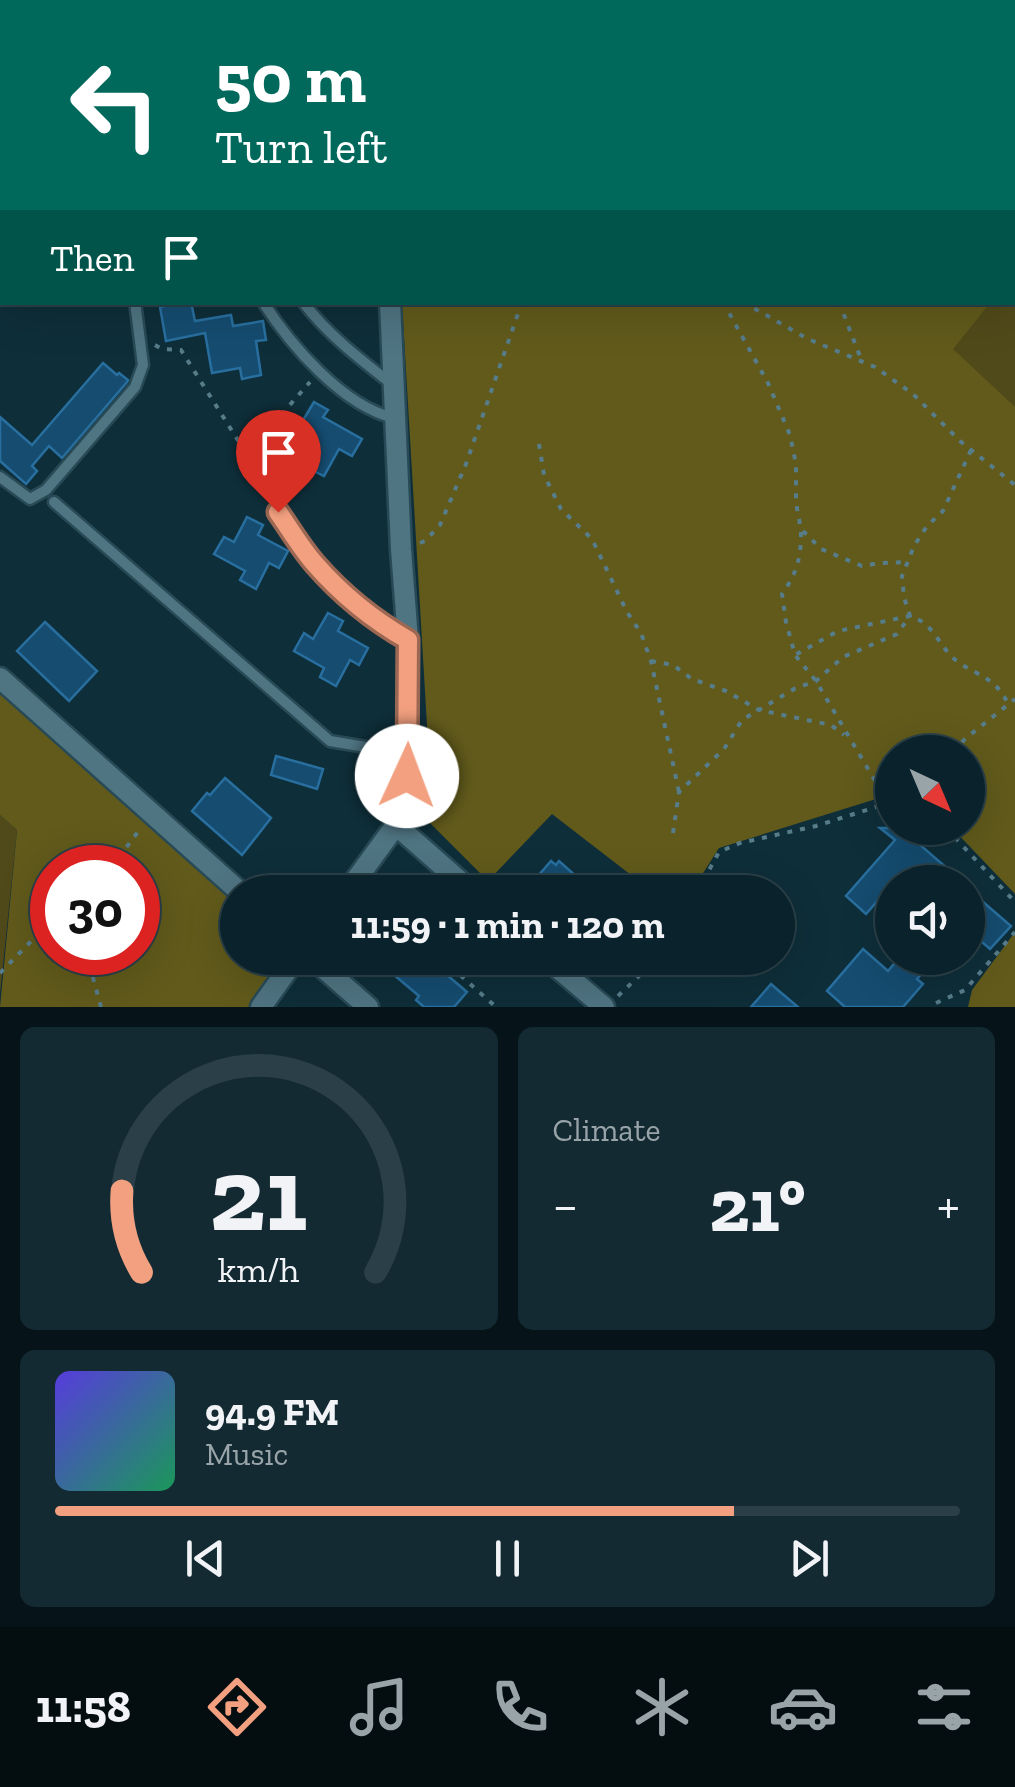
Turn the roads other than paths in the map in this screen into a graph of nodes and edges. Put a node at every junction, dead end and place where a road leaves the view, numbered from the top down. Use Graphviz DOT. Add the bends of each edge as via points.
graph roads {
  1 [pos="135,305"];
  2 [pos="265,305"];
  3 [pos="306,305"];
  4 [pos="390,305"];
  5 [pos="394,385"];
  6 [pos="395,418"];
  7 [pos="0,477"];
  8 [pos="54,502"];
  9 [pos="278,512"];
  10 [pos="408,640"];
  11 [pos="0,678"];
  12 [pos="408,754"];
  13 [pos="396,825"];
  14 [pos="221,875"];
  15 [pos="359,875"];
  16 [pos="453,875"];
  17 [pos="284,975"];
  18 [pos="331,975"];
  19 [pos="567,975"];
  20 [pos="260,1007"];
  21 [pos="368,1007"];
  22 [pos="606,1007"];
  1 -- 7 [label="lane" via="143,365 135,388 46,490 30,499"];
  2 -- 6 [label="lane" via="332,383 376,414"];
  3 -- 5 [label="lane"];
  4 -- 5 [label="street"];
  5 -- 6 [label="street"];
  6 -- 10 [label="street"];
  8 -- 12 [label="lane" via="330,741"];
  9 -- 10 [label="lane" via="314,564 375,621"];
  10 -- 12 [label="street"];
  11 -- 14 [label="street"];
  12 -- 13 [label="street"];
  13 -- 15 [label="street"];
  13 -- 16 [label="street"];
  17 -- 20 [label="street"];
  18 -- 21 [label="street"];
  19 -- 22 [label="street"];
}
